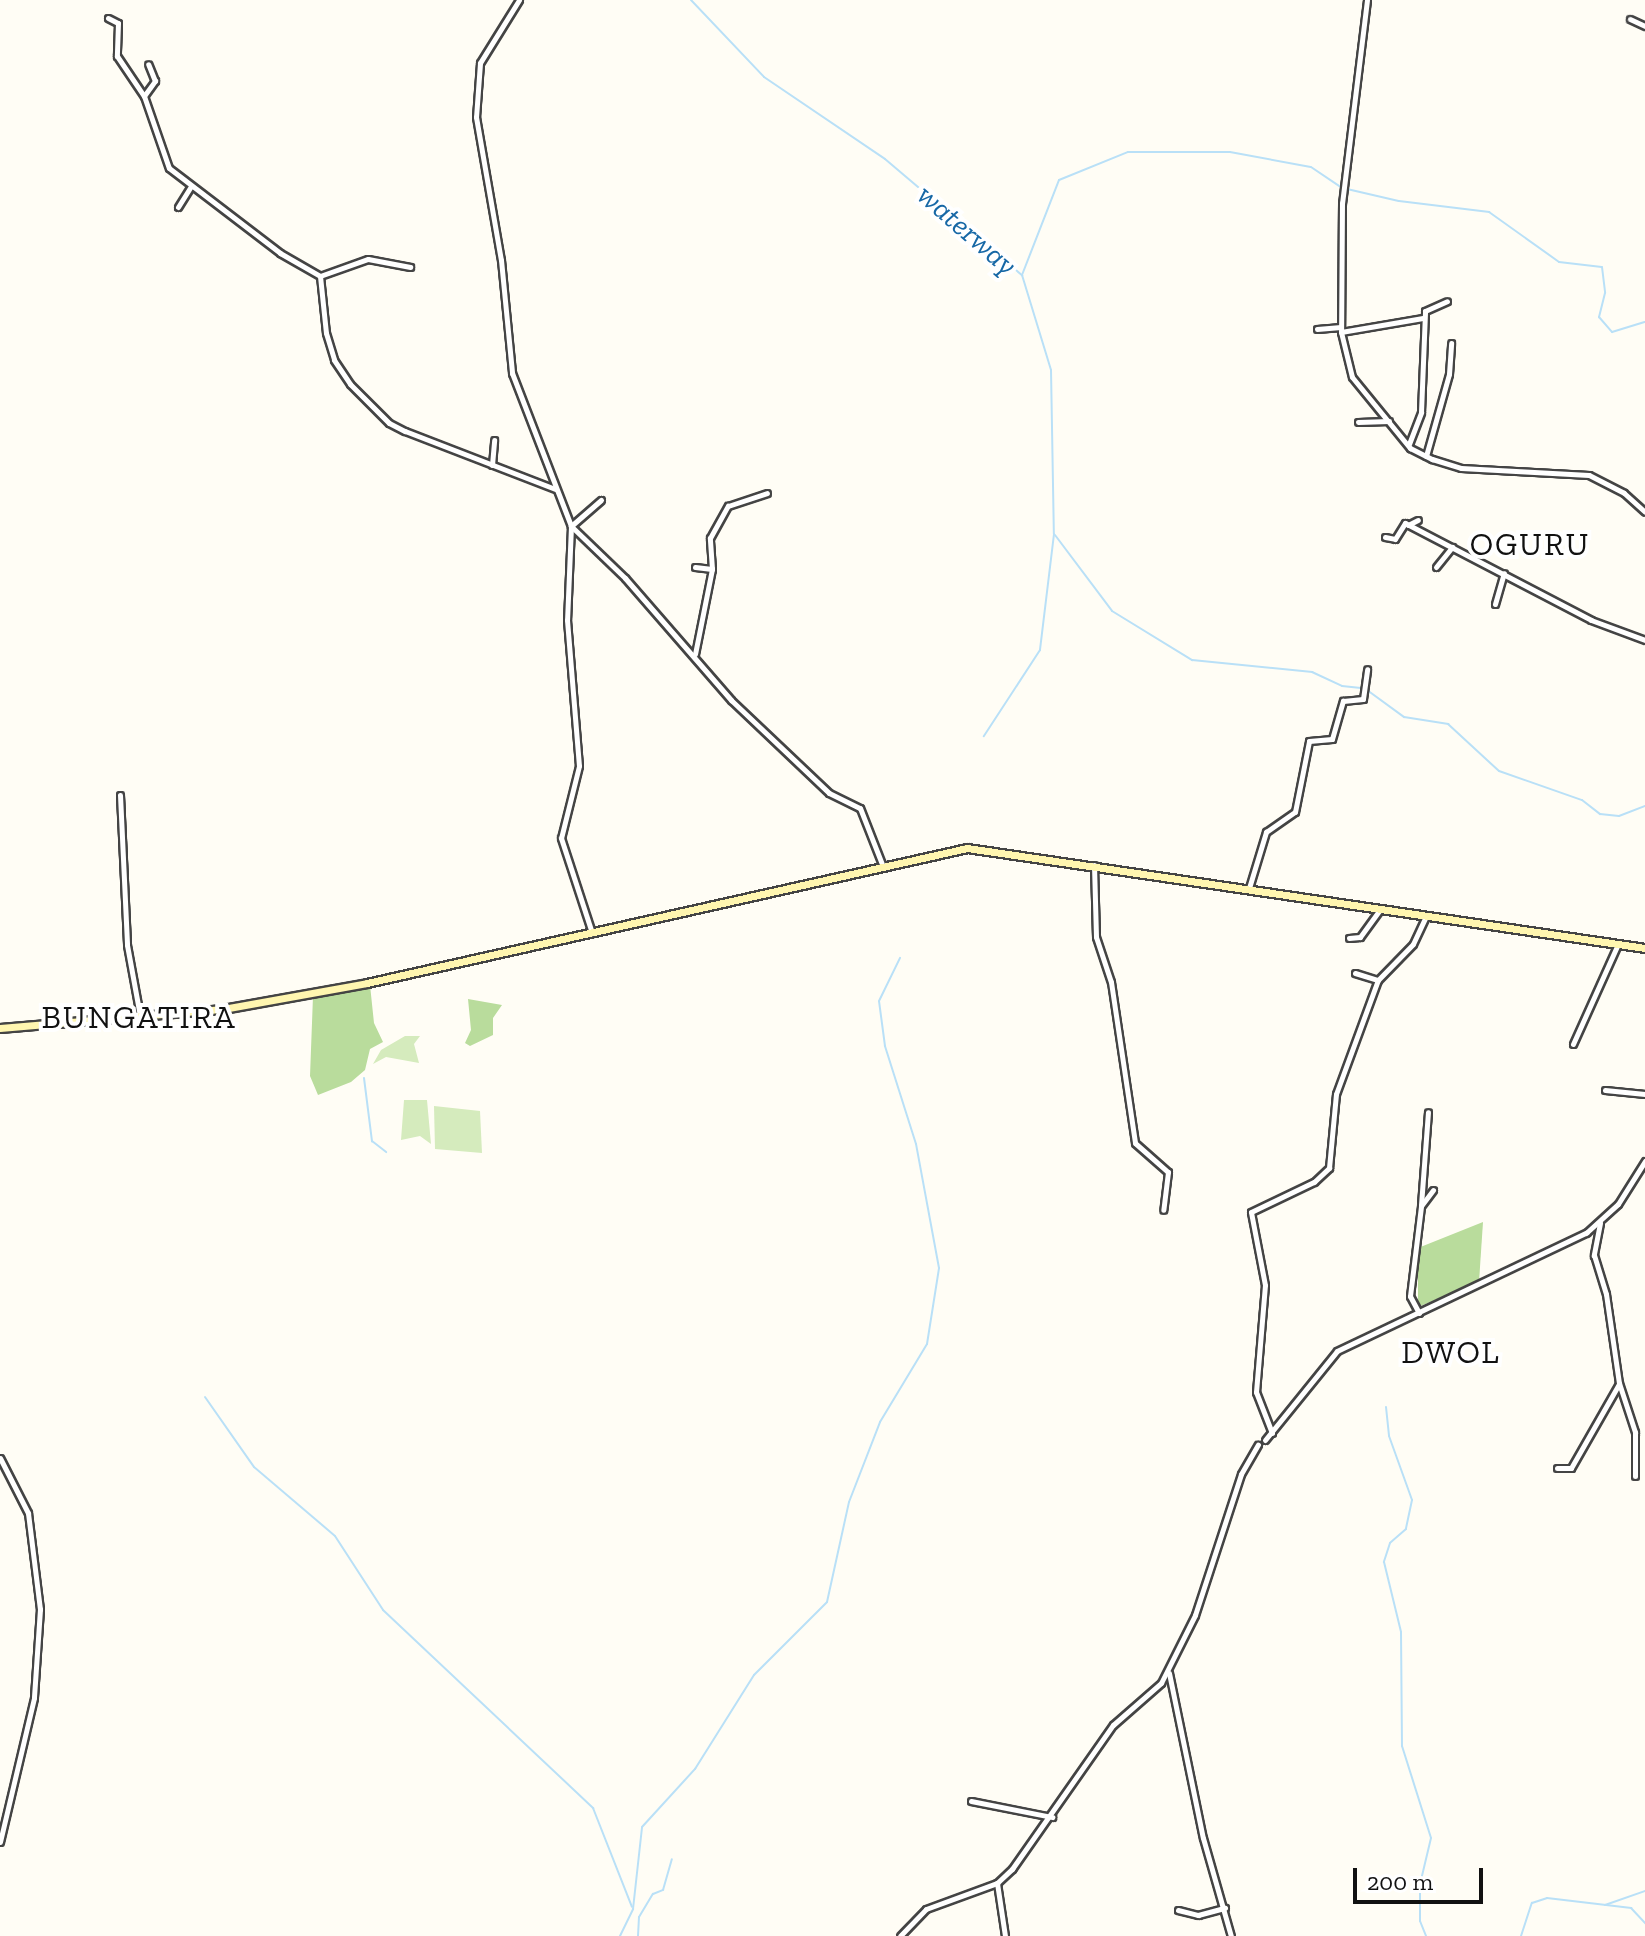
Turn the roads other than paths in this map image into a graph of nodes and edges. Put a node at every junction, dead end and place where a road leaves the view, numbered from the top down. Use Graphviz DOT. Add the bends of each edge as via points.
graph roads {
  1 [pos="519,0"];
  2 [pos="1367,0"];
  3 [pos="108,18"];
  4 [pos="1630,19"];
  5 [pos="1645,26"];
  6 [pos="148,64"];
  7 [pos="144,96"];
  8 [pos="191,186"];
  9 [pos="178,207"];
  10 [pos="410,267"];
  11 [pos="320,276"];
  12 [pos="1447,301"];
  13 [pos="1423,318"];
  14 [pos="1317,329"];
  15 [pos="1341,330"];
  16 [pos="1451,343"];
  17 [pos="1389,421"];
  18 [pos="1358,422"];
  19 [pos="494,440"];
  20 [pos="1408,445"];
  21 [pos="1426,456"];
  22 [pos="492,465"];
  23 [pos="556,490"];
  24 [pos="767,493"];
  25 [pos="601,500"];
  26 [pos="1645,512"];
  27 [pos="1418,520"];
  28 [pos="1408,525"];
  29 [pos="571,526"];
  30 [pos="1385,537"];
  31 [pos="1452,547"];
  32 [pos="695,567"];
  33 [pos="1436,567"];
  34 [pos="712,569"];
  35 [pos="1504,573"];
  36 [pos="1495,604"];
  37 [pos="1645,640"];
  38 [pos="695,655"];
  39 [pos="1367,669"];
  40 [pos="120,795"];
  41 [pos="882,864"];
  42 [pos="1094,864"];
  43 [pos="1249,888"];
  44 [pos="1380,908"];
  45 [pos="1426,916"];
  46 [pos="592,934"];
  47 [pos="1349,938"];
  48 [pos="1617,946"];
  49 [pos="1645,948"];
  50 [pos="1355,973"];
  51 [pos="1378,980"];
  52 [pos="141,1017"];
  53 [pos="0,1028"];
  54 [pos="1573,1044"];
  55 [pos="1605,1090"];
  56 [pos="1645,1094"];
  57 [pos="1428,1112"];
  58 [pos="1645,1161"];
  59 [pos="1433,1190"];
  60 [pos="1421,1206"];
  61 [pos="1163,1210"];
  62 [pos="1600,1222"];
  63 [pos="1419,1313"];
  64 [pos="1619,1383"];
  65 [pos="1272,1433"];
  66 [pos="1265,1440"];
  67 [pos="1258,1445"];
  68 [pos="0,1458"];
  69 [pos="1557,1468"];
  70 [pos="1635,1476"];
  71 [pos="1169,1671"];
  72 [pos="971,1801"];
  73 [pos="1052,1817"];
  74 [pos="0,1842"];
  75 [pos="997,1883"];
  76 [pos="1225,1908"];
  77 [pos="1178,1910"];
  78 [pos="900,1936"];
  79 [pos="1005,1936"];
  80 [pos="1231,1936"];
  1 -- 23 [label="street" via="480,63 476,117 500,254 512,373"];
  2 -- 15 [label="street" via="1342,203"];
  3 -- 7 [label="street" via="119,25 115,47 121,65"];
  4 -- 5 [label="street"];
  6 -- 7 [label="street" via="155,81"];
  7 -- 8 [label="street" via="166,161"];
  8 -- 9 [label="street"];
  8 -- 11 [label="street"];
  10 -- 11 [label="street" via="368,259"];
  11 -- 22 [label="street" via="326,333 334,360 350,384 389,423"];
  12 -- 13 [label="street" via="1437,303"];
  13 -- 15 [label="street"];
  13 -- 20 [label="street" via="1421,412"];
  14 -- 15 [label="street"];
  15 -- 17 [label="street" via="1352,377"];
  16 -- 21 [label="street" via="1449,374"];
  17 -- 18 [label="street"];
  17 -- 20 [label="street"];
  19 -- 22 [label="street"];
  20 -- 21 [label="street"];
  21 -- 26 [label="street" via="1461,468 1589,475 1624,493"];
  22 -- 23 [label="street"];
  23 -- 29 [label="street"];
  24 -- 34 [label="street" via="728,506 710,538"];
  25 -- 29 [label="street"];
  27 -- 28 [label="street"];
  28 -- 30 [label="street" via="1395,539"];
  28 -- 31 [label="street"];
  29 -- 38 [label="street"];
  29 -- 46 [label="street" via="567,620 579,766 561,838"];
  31 -- 33 [label="street"];
  31 -- 35 [label="street"];
  32 -- 34 [label="street"];
  34 -- 38 [label="street"];
  35 -- 36 [label="street"];
  35 -- 37 [label="street" via="1591,620"];
  38 -- 41 [label="street" via="731,700 829,793 862,810"];
  39 -- 43 [label="street" via="1363,699 1343,701 1332,739 1309,741 1295,812 1266,832"];
  40 -- 52 [label="street" via="127,945"];
  41 -- 42 [label="street" via="967,848"];
  41 -- 46 [label="street"];
  42 -- 43 [label="street"];
  42 -- 61 [label="street" via="1096,937 1112,987 1135,1143 1168,1172"];
  43 -- 44 [label="street"];
  44 -- 45 [label="street"];
  44 -- 47 [label="street" via="1360,937"];
  45 -- 48 [label="street"];
  45 -- 51 [label="street" via="1413,944"];
  46 -- 52 [label="street" via="270,1001"];
  48 -- 49 [label="street"];
  48 -- 54 [label="street"];
  50 -- 51 [label="street"];
  51 -- 65 [label="street" via="1336,1094 1329,1168 1314,1182 1251,1212 1265,1276 1256,1392"];
  52 -- 53 [label="street"];
  55 -- 56 [label="street"];
  57 -- 60 [label="street"];
  58 -- 62 [label="street"];
  59 -- 60 [label="street"];
  60 -- 63 [label="street" via="1410,1296"];
  62 -- 63 [label="street"];
  62 -- 64 [label="street" via="1594,1255 1606,1294"];
  63 -- 65 [label="street" via="1337,1351"];
  64 -- 69 [label="street" via="1571,1468"];
  64 -- 70 [label="street" via="1634,1430"];
  65 -- 66 [label="street"];
  67 -- 71 [label="street" via="1241,1474 1195,1615"];
  68 -- 74 [label="street" via="28,1513 40,1609 34,1698"];
  71 -- 73 [label="street" via="1113,1725"];
  71 -- 76 [label="street" via="1203,1838"];
  72 -- 73 [label="street"];
  73 -- 75 [label="street"];
  75 -- 78 [label="street" via="926,1909"];
  75 -- 79 [label="street"];
  76 -- 77 [label="street" via="1198,1915"];
  76 -- 80 [label="street"];
}
